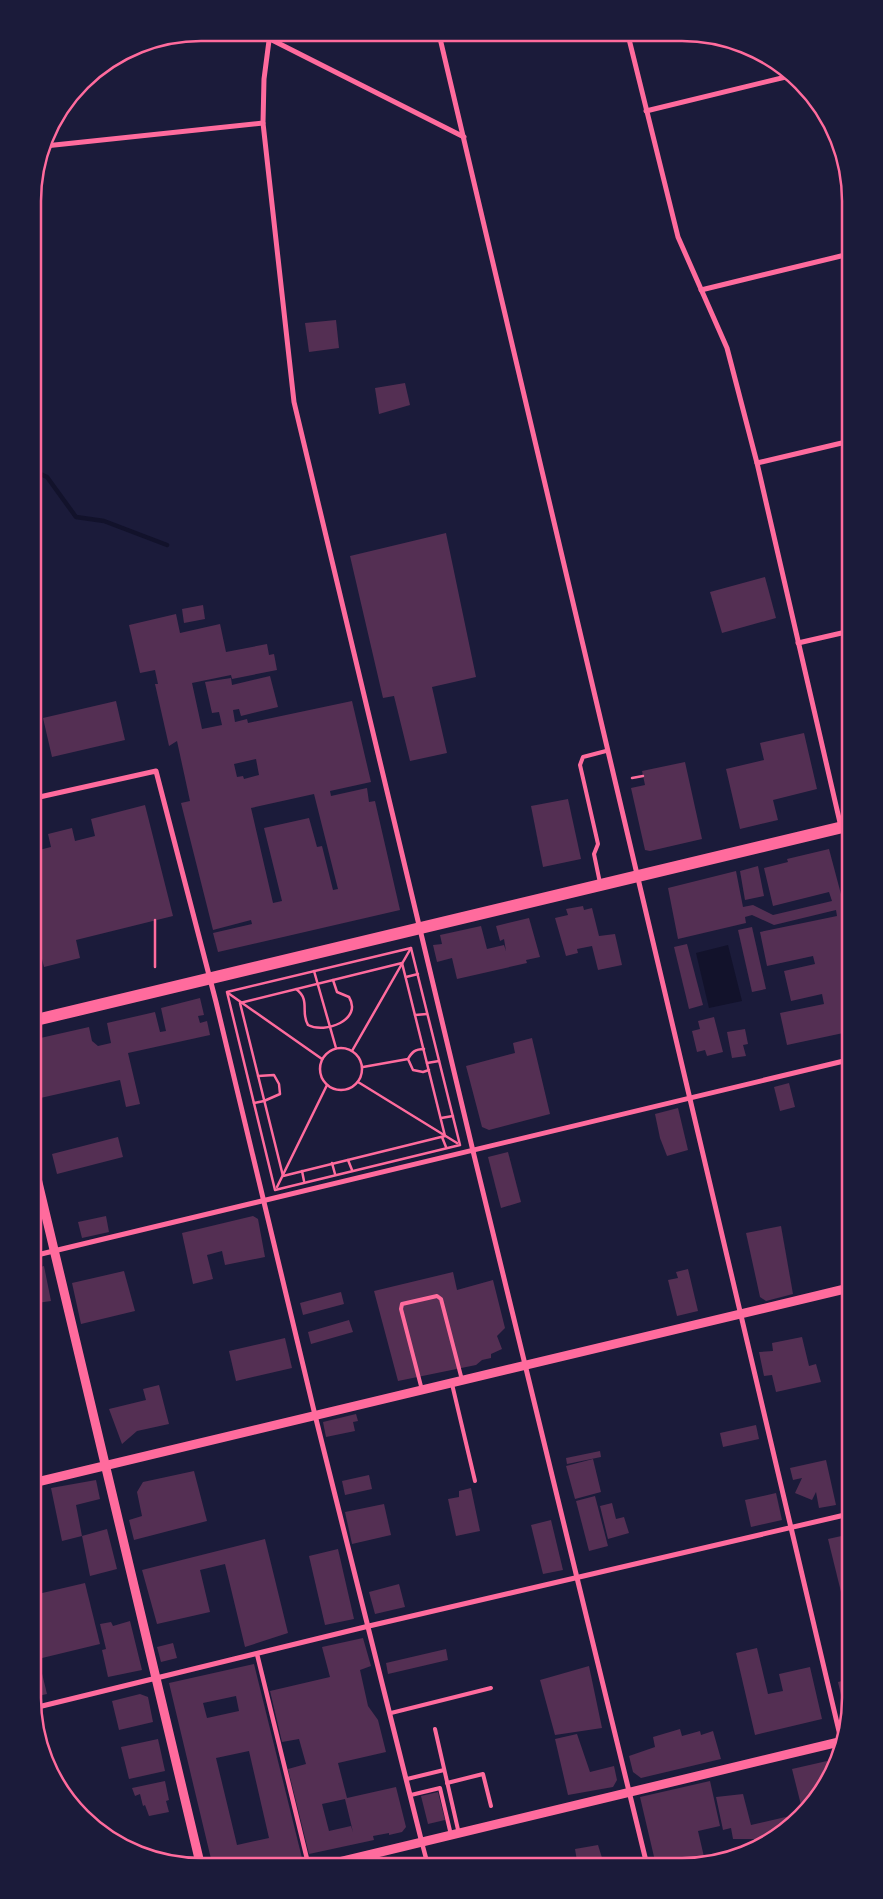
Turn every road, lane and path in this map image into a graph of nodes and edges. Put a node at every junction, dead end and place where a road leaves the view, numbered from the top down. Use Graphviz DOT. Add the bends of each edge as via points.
graph roads {
  1 [pos="270,41"];
  2 [pos="274,41"];
  3 [pos="441,41"];
  4 [pos="629,41"];
  5 [pos="783,78"];
  6 [pos="646,111"];
  7 [pos="263,123"];
  8 [pos="464,137"];
  9 [pos="51,145"];
  10 [pos="842,256"];
  11 [pos="701,290"];
  12 [pos="842,443"];
  13 [pos="757,463"];
  14 [pos="842,633"];
  15 [pos="798,643"];
  16 [pos="606,751"];
  17 [pos="643,776"];
  18 [pos="632,778"];
  19 [pos="42,797"];
  20 [pos="842,817"];
  21 [pos="842,828"];
  22 [pos="636,875"];
  23 [pos="600,883"];
  24 [pos="155,920"];
  25 [pos="419,927"];
  26 [pos="411,948"];
  27 [pos="402,963"];
  28 [pos="155,967"];
  29 [pos="314,971"];
  30 [pos="418,974"];
  31 [pos="209,977"];
  32 [pos="406,977"];
  33 [pos="333,980"];
  34 [pos="318,984"];
  35 [pos="296,989"];
  36 [pos="227,992"];
  37 [pos="240,1003"];
  38 [pos="427,1014"];
  39 [pos="415,1015"];
  40 [pos="41,1019"];
  41 [pos="330,1026"];
  42 [pos="336,1048"];
  43 [pos="424,1049"];
  44 [pos="352,1051"];
  45 [pos="322,1059"];
  46 [pos="408,1059"];
  47 [pos="439,1061"];
  48 [pos="841,1062"];
  49 [pos="427,1063"];
  50 [pos="362,1067"];
  51 [pos="429,1070"];
  52 [pos="258,1076"];
  53 [pos="358,1082"];
  54 [pos="327,1085"];
  55 [pos="688,1099"];
  56 [pos="264,1101"];
  57 [pos="254,1103"];
  58 [pos="452,1116"];
  59 [pos="441,1118"];
  60 [pos="444,1136"];
  61 [pos="460,1145"];
  62 [pos="446,1148"];
  63 [pos="473,1150"];
  64 [pos="348,1160"];
  65 [pos="332,1163"];
  66 [pos="302,1171"];
  67 [pos="352,1171"];
  68 [pos="335,1175"];
  69 [pos="283,1176"];
  70 [pos="305,1183"];
  71 [pos="275,1190"];
  72 [pos="41,1196"];
  73 [pos="265,1201"];
  74 [pos="55,1251"];
  75 [pos="41,1255"];
  76 [pos="841,1290"];
  77 [pos="739,1315"];
  78 [pos="526,1365"];
  79 [pos="462,1380"];
  80 [pos="452,1383"];
  81 [pos="422,1390"];
  82 [pos="315,1415"];
  83 [pos="106,1466"];
  84 [pos="41,1481"];
  85 [pos="475,1481"];
  86 [pos="841,1516"];
  87 [pos="790,1529"];
  88 [pos="579,1578"];
  89 [pos="369,1626"];
  90 [pos="257,1654"];
  91 [pos="158,1678"];
  92 [pos="491,1688"];
  93 [pos="42,1705"];
  94 [pos="391,1713"];
  95 [pos="435,1729"];
  96 [pos="839,1729"];
  97 [pos="835,1744"];
  98 [pos="444,1770"];
  99 [pos="407,1779"];
  100 [pos="447,1782"];
  101 [pos="630,1793"];
  102 [pos="411,1795"];
  103 [pos="491,1806"];
  104 [pos="455,1836"];
  105 [pos="422,1843"];
  106 [pos="199,1858"];
  107 [pos="307,1858"];
  108 [pos="356,1858"];
  109 [pos="426,1858"];
  110 [pos="645,1858"];
  1 -- 7 [label="street" via="264,79"];
  2 -- 8 [label="street"];
  3 -- 8 [label="street"];
  4 -- 6 [label="street"];
  5 -- 6 [label="street"];
  6 -- 11 [label="street" via="678,237"];
  7 -- 9 [label="street"];
  7 -- 25 [label="street" via="294,402"];
  8 -- 16 [label="street"];
  10 -- 11 [label="street"];
  11 -- 13 [label="street" via="726,348"];
  12 -- 13 [label="street"];
  13 -- 15 [label="street"];
  14 -- 15 [label="street"];
  15 -- 20 [label="street"];
  16 -- 22 [label="street"];
  16 -- 23 [label="lane" via="583,757 580,765 598,844 594,854"];
  17 -- 18 [label="path"];
  19 -- 31 [label="street" via="156,771"];
  21 -- 22 [label="main road"];
  22 -- 23 [label="main road"];
  22 -- 55 [label="street"];
  23 -- 25 [label="main road"];
  24 -- 28 [label="path"];
  25 -- 31 [label="main road"];
  25 -- 63 [label="street"];
  26 -- 27 [label="path"];
  26 -- 29 [label="path"];
  26 -- 30 [label="path"];
  27 -- 32 [label="path"];
  27 -- 33 [label="path"];
  27 -- 44 [label="path"];
  29 -- 34 [label="path"];
  29 -- 36 [label="path"];
  30 -- 32 [label="path"];
  30 -- 38 [label="path"];
  31 -- 40 [label="main road"];
  31 -- 73 [label="street"];
  32 -- 39 [label="path"];
  33 -- 34 [label="path"];
  33 -- 41 [label="path" via="337,992 349,998 353,1008 346,1020"];
  34 -- 35 [label="path"];
  34 -- 41 [label="path"];
  35 -- 37 [label="path"];
  35 -- 41 [label="path" via="306,1001 304,1012 308,1025 313,1028"];
  36 -- 37 [label="path"];
  36 -- 57 [label="path"];
  37 -- 45 [label="path"];
  37 -- 52 [label="path"];
  38 -- 39 [label="path"];
  38 -- 47 [label="path"];
  39 -- 43 [label="path"];
  41 -- 42 [label="path"];
  42 -- 44 [label="path"];
  42 -- 45 [label="path"];
  43 -- 46 [label="path" via="411,1052"];
  43 -- 49 [label="path"];
  44 -- 50 [label="path" via="358,1055"];
  45 -- 54 [label="path" via="320,1073"];
  46 -- 50 [label="path"];
  46 -- 51 [label="path" via="413,1070"];
  47 -- 49 [label="path"];
  47 -- 58 [label="path"];
  48 -- 55 [label="street"];
  49 -- 51 [label="path"];
  50 -- 53 [label="path"];
  51 -- 59 [label="path"];
  52 -- 56 [label="path"];
  52 -- 56 [label="path" via="274,1075 279,1084 280,1094"];
  53 -- 54 [label="path" via="346,1090"];
  53 -- 60 [label="path"];
  54 -- 69 [label="path"];
  55 -- 63 [label="street"];
  55 -- 77 [label="street"];
  56 -- 57 [label="path"];
  56 -- 69 [label="path"];
  57 -- 71 [label="path"];
  58 -- 59 [label="path"];
  58 -- 61 [label="path"];
  59 -- 60 [label="path"];
  60 -- 61 [label="path"];
  60 -- 62 [label="path"];
  60 -- 64 [label="path"];
  61 -- 62 [label="path"];
  62 -- 67 [label="path"];
  63 -- 73 [label="street"];
  63 -- 78 [label="street"];
  64 -- 65 [label="path"];
  64 -- 67 [label="path"];
  65 -- 66 [label="path"];
  65 -- 68 [label="path"];
  66 -- 69 [label="path"];
  66 -- 70 [label="path"];
  67 -- 68 [label="path"];
  68 -- 70 [label="path"];
  69 -- 71 [label="path"];
  70 -- 71 [label="path"];
  72 -- 74 [label="street"];
  73 -- 74 [label="street"];
  73 -- 82 [label="street"];
  74 -- 75 [label="street"];
  74 -- 83 [label="street"];
  76 -- 77 [label="street"];
  77 -- 78 [label="street"];
  77 -- 87 [label="street"];
  78 -- 79 [label="street"];
  78 -- 88 [label="street"];
  79 -- 80 [label="street"];
  79 -- 81 [label="lane" via="441,1299 434,1296 401,1306"];
  80 -- 81 [label="street"];
  80 -- 85 [label="lane"];
  81 -- 82 [label="street"];
  82 -- 83 [label="street"];
  82 -- 89 [label="street"];
  83 -- 84 [label="street"];
  83 -- 91 [label="street"];
  86 -- 87 [label="street"];
  87 -- 88 [label="street"];
  87 -- 96 [label="street"];
  88 -- 89 [label="street"];
  88 -- 101 [label="street"];
  89 -- 90 [label="street"];
  89 -- 94 [label="street"];
  90 -- 91 [label="street"];
  90 -- 107 [label="street"];
  91 -- 93 [label="street"];
  91 -- 106 [label="street"];
  92 -- 94 [label="lane"];
  94 -- 99 [label="street"];
  95 -- 98 [label="lane"];
  97 -- 101 [label="street"];
  98 -- 99 [label="lane"];
  98 -- 100 [label="lane"];
  99 -- 102 [label="street"];
  100 -- 103 [label="lane" via="483,1774"];
  100 -- 104 [label="lane"];
  101 -- 104 [label="street"];
  101 -- 110 [label="street"];
  102 -- 104 [label="lane" via="440,1788"];
  102 -- 105 [label="street"];
  104 -- 105 [label="street"];
  105 -- 108 [label="street"];
  105 -- 109 [label="street"];
}
